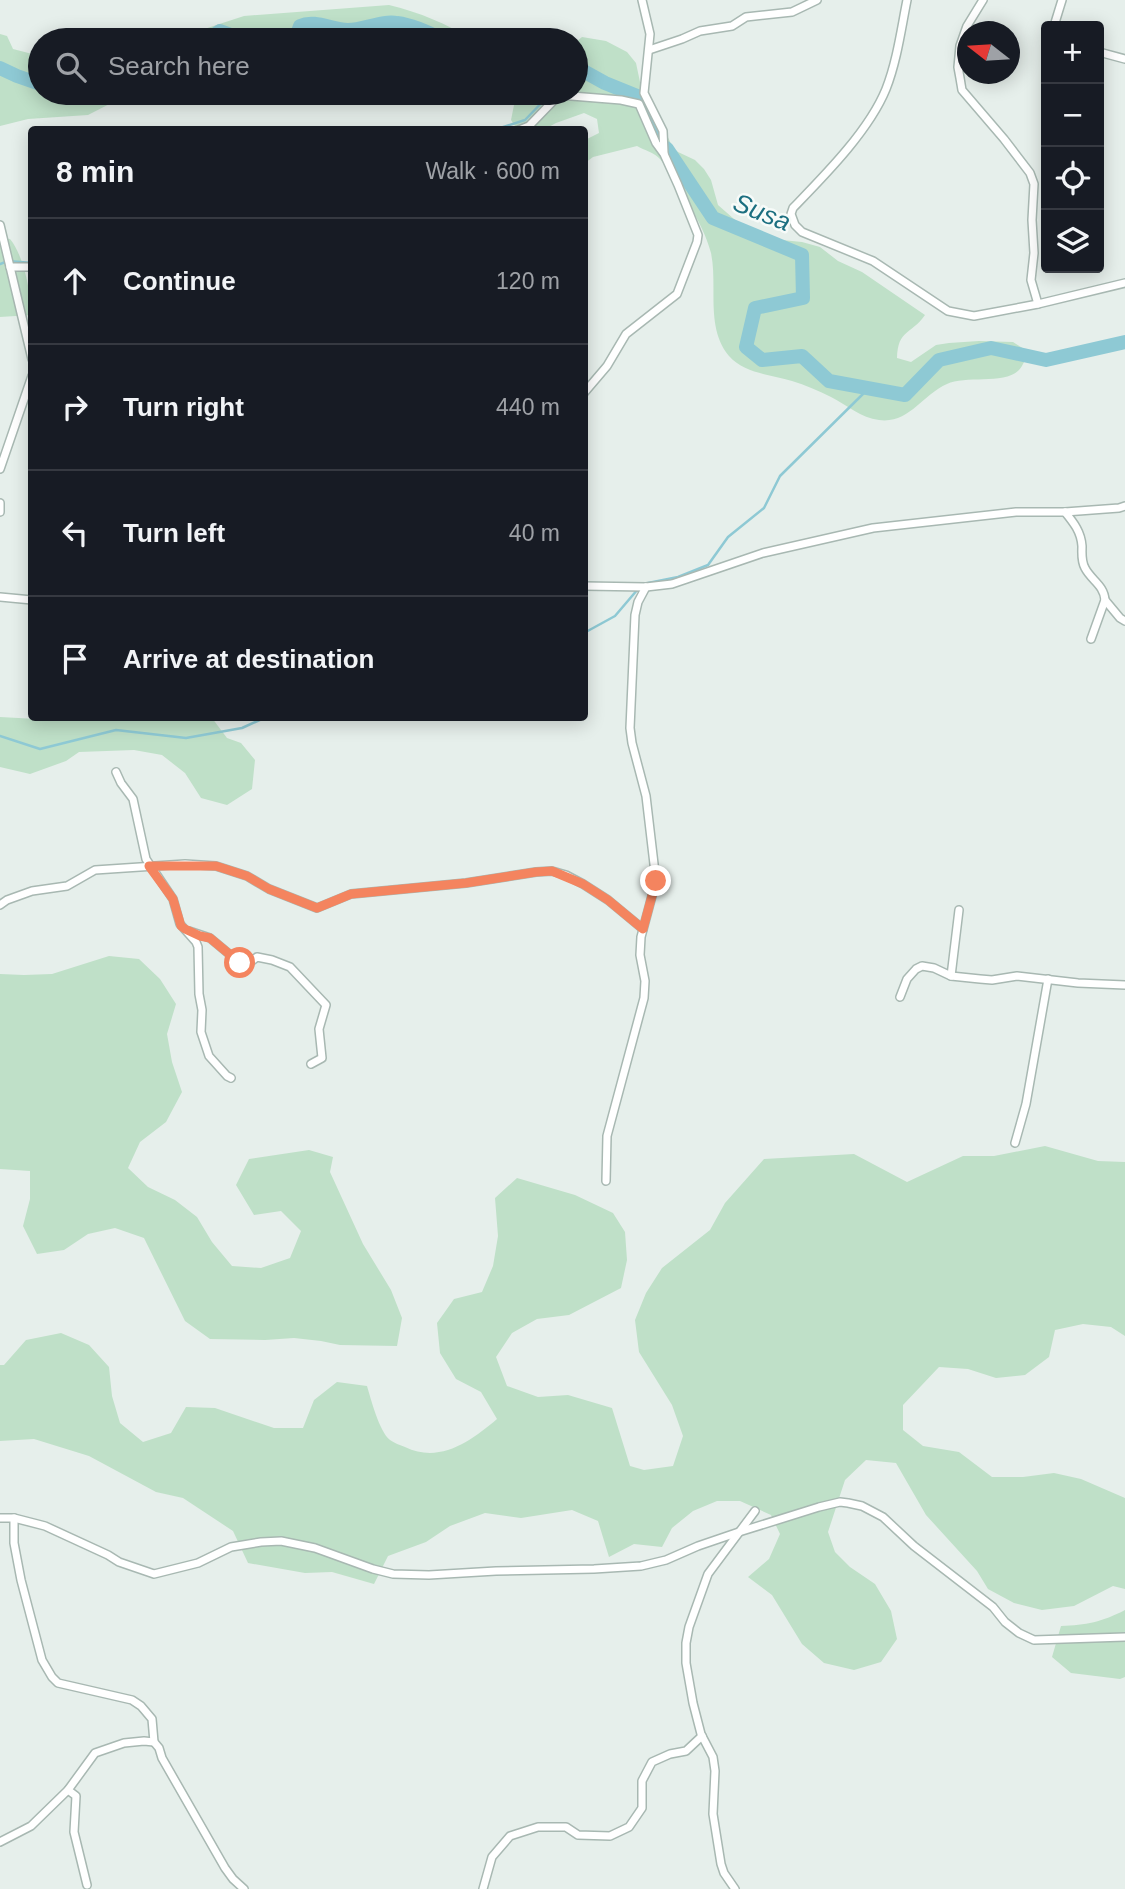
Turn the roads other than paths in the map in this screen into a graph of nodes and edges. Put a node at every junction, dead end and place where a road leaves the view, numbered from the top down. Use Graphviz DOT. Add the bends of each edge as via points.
graph roads {
  1 [pos="642,0"];
  2 [pos="817,0"];
  3 [pos="907,0"];
  4 [pos="984,0"];
  5 [pos="1062,0"];
  6 [pos="1056,21"];
  7 [pos="649,50"];
  8 [pos="1104,53"];
  9 [pos="1125,59"];
  10 [pos="588,97"];
  11 [pos="549,105"];
  12 [pos="529,126"];
  13 [pos="664,154"];
  14 [pos="0,225"];
  15 [pos="10,267"];
  16 [pos="28,267"];
  17 [pos="1125,283"];
  18 [pos="1038,304"];
  19 [pos="28,342"];
  20 [pos="28,388"];
  21 [pos="588,388"];
  22 [pos="0,469"];
  23 [pos="0,503"];
  24 [pos="1125,506"];
  25 [pos="0,512"];
  26 [pos="1065,512"];
  27 [pos="588,586"];
  28 [pos="642,587"];
  29 [pos="0,597"];
  30 [pos="28,600"];
  31 [pos="1105,600"];
  32 [pos="1125,621"];
  33 [pos="1091,639"];
  34 [pos="116,772"];
  35 [pos="149,866"];
  36 [pos="0,905"];
  37 [pos="959,910"];
  38 [pos="185,929"];
  39 [pos="643,929"];
  40 [pos="951,976"];
  41 [pos="1048,979"];
  42 [pos="1125,985"];
  43 [pos="900,997"];
  44 [pos="311,1065"];
  45 [pos="231,1079"];
  46 [pos="1014,1143"];
  47 [pos="606,1181"];
  48 [pos="755,1511"];
  49 [pos="0,1518"];
  50 [pos="13,1518"];
  51 [pos="739,1532"];
  52 [pos="1125,1637"];
  53 [pos="702,1736"];
  54 [pos="154,1742"];
  55 [pos="68,1790"];
  56 [pos="0,1842"];
  57 [pos="87,1885"];
  58 [pos="244,1889"];
  59 [pos="483,1889"];
  60 [pos="735,1889"];
  1 -- 7 [label="street"];
  2 -- 7 [label="street" via="792,12 746,17 732,26 700,31"];
  3 -- 18 [label="street" via="884,92 837,161 793,208 793,219 802,232 873,261 948,311 974,316"];
  4 -- 18 [label="street" via="962,37 962,90 1011,148 1034,184 1031,280"];
  5 -- 6 [label="street"];
  7 -- 13 [label="street" via="644,93 663,131"];
  8 -- 9 [label="street"];
  10 -- 13 [label="street" via="639,104"];
  11 -- 12 [label="street"];
  13 -- 21 [label="street" via="697,242 677,294 626,334"];
  14 -- 15 [label="street"];
  15 -- 16 [label="street"];
  15 -- 19 [label="street"];
  17 -- 18 [label="street"];
  20 -- 22 [label="street"];
  23 -- 25 [label="street"];
  24 -- 26 [label="street"];
  26 -- 28 [label="street" via="1016,512 873,528 763,553 672,584"];
  26 -- 31 [label="street" via="1079,531 1085,569 1102,588"];
  27 -- 28 [label="street"];
  28 -- 39 [label="street" via="635,615 629,716 646,796 656,881"];
  29 -- 30 [label="street"];
  31 -- 32 [label="street"];
  31 -- 33 [label="street"];
  34 -- 35 [label="street" via="133,799"];
  35 -- 36 [label="street" via="95,870 67,886 32,891"];
  35 -- 38 [label="street" via="173,899"];
  35 -- 39 [label="street" via="216,866 317,908 351,894 552,871 583,884"];
  37 -- 40 [label="street"];
  38 -- 44 [label="street" via="210,938 240,963 257,957 290,967 326,1005 319,1029 322,1058"];
  38 -- 45 [label="street" via="198,947 201,1032 209,1056"];
  39 -- 47 [label="street" via="644,998 607,1136"];
  40 -- 41 [label="street"];
  40 -- 43 [label="street" via="922,966 907,979"];
  41 -- 42 [label="street"];
  41 -- 46 [label="street" via="1026,1104"];
  48 -- 51 [label="street"];
  49 -- 50 [label="street"];
  50 -- 51 [label="street" via="45,1525 154,1574 198,1563 231,1547 281,1541 393,1574 621,1568 666,1560"];
  50 -- 54 [label="street" via="18,1565 47,1670 58,1683 137,1702 152,1719"];
  51 -- 52 [label="street" via="840,1502 862,1506 883,1517 993,1607 1005,1622 1034,1640"];
  51 -- 53 [label="street" via="708,1574 687,1637 686,1663"];
  53 -- 59 [label="street" via="686,1751 652,1762 642,1781 642,1808 629,1827 610,1836 538,1827 510,1836 492,1857"];
  53 -- 60 [label="street" via="713,1757 713,1814 721,1864"];
  54 -- 55 [label="street" via="124,1743 95,1754"];
  54 -- 58 [label="street" via="225,1868"];
  55 -- 56 [label="street" via="31,1826"];
  55 -- 57 [label="street" via="76,1796 74,1832"];
}
